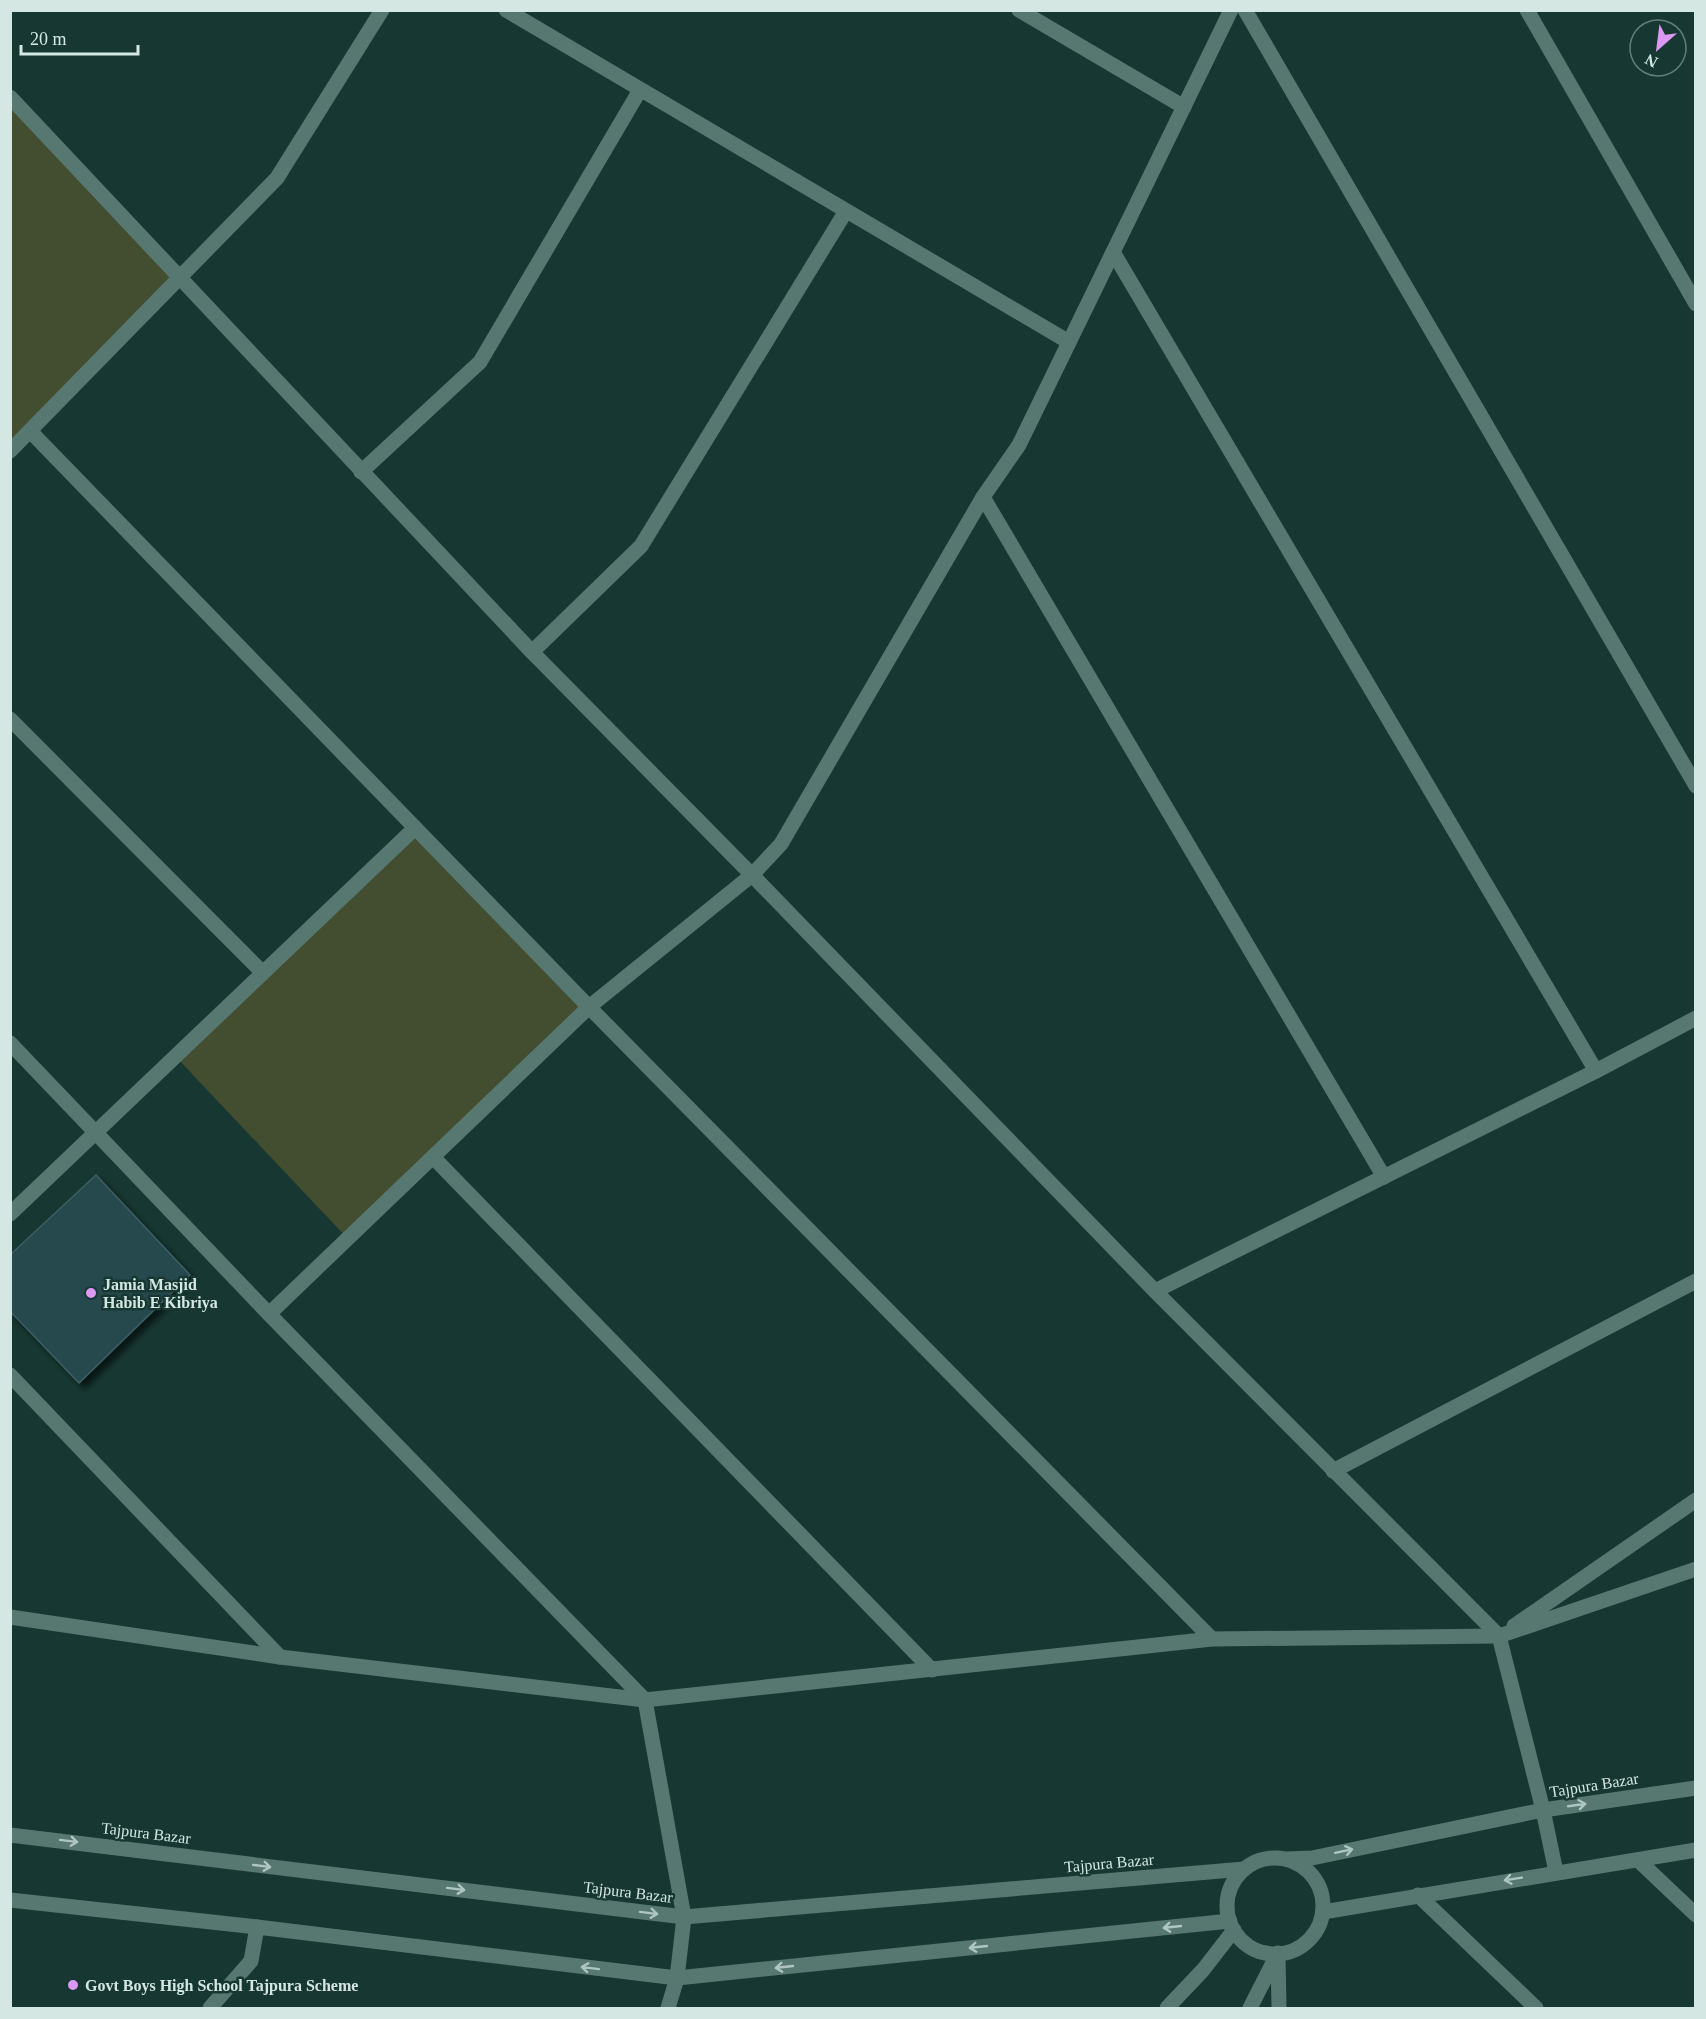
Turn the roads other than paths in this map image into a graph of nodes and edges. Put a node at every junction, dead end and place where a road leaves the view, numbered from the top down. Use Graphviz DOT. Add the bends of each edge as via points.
graph roads {
  1 [pos="382,10"];
  2 [pos="506,10"];
  3 [pos="1019,10"];
  4 [pos="1231,10"];
  5 [pos="1245,10"];
  6 [pos="1527,10"];
  7 [pos="640,90"];
  8 [pos="10,97"];
  9 [pos="1184,107"];
  10 [pos="846,211"];
  11 [pos="1113,252"];
  12 [pos="179,278"];
  13 [pos="1695,304"];
  14 [pos="1069,342"];
  15 [pos="31,432"];
  16 [pos="10,451"];
  17 [pos="361,472"];
  18 [pos="983,497"];
  19 [pos="532,652"];
  20 [pos="10,719"];
  21 [pos="1695,786"];
  22 [pos="415,828"];
  23 [pos="752,875"];
  24 [pos="262,974"];
  25 [pos="589,1007"];
  26 [pos="1695,1018"];
  27 [pos="10,1043"];
  28 [pos="1596,1071"];
  29 [pos="96,1133"];
  30 [pos="433,1157"];
  31 [pos="1384,1177"];
  32 [pos="10,1214"];
  33 [pos="1695,1281"];
  34 [pos="1155,1291"];
  35 [pos="269,1314"];
  36 [pos="10,1375"];
  37 [pos="1333,1471"];
  38 [pos="1695,1500"];
  39 [pos="1695,1569"];
  40 [pos="10,1617"];
  41 [pos="1499,1636"];
  42 [pos="1212,1639"];
  43 [pos="280,1657"];
  44 [pos="932,1670"];
  45 [pos="645,1700"];
  46 [pos="1695,1788"];
  47 [pos="1543,1810"];
  48 [pos="10,1835"];
  49 [pos="1695,1850"];
  50 [pos="1287,1859"];
  51 [pos="1638,1861"];
  52 [pos="1244,1869"];
  53 [pos="1556,1872"];
  54 [pos="1418,1895"];
  55 [pos="10,1900"];
  56 [pos="1323,1912"];
  57 [pos="1695,1915"];
  58 [pos="684,1917"];
  59 [pos="1232,1925"];
  60 [pos="257,1927"];
  61 [pos="1278,1953"];
  62 [pos="677,1978"];
  63 [pos="210,2008"];
  64 [pos="668,2008"];
  65 [pos="1167,2008"];
  66 [pos="1250,2008"];
  67 [pos="1280,2008"];
  68 [pos="1536,2008"];
  1 -- 12 [label="street" via="277,178"];
  2 -- 7 [label="street"];
  3 -- 9 [label="street"];
  4 -- 9 [label="street"];
  5 -- 21 [label="street"];
  6 -- 13 [label="street"];
  7 -- 10 [label="street"];
  7 -- 17 [label="street" via="480,362"];
  8 -- 12 [label="street"];
  9 -- 11 [label="street"];
  10 -- 14 [label="street"];
  10 -- 19 [label="street" via="641,546"];
  11 -- 14 [label="street"];
  11 -- 28 [label="street"];
  12 -- 15 [label="street"];
  12 -- 17 [label="street"];
  14 -- 18 [label="street" via="1019,445"];
  15 -- 16 [label="street"];
  15 -- 22 [label="street"];
  17 -- 19 [label="street"];
  18 -- 23 [label="street" via="781,844"];
  18 -- 31 [label="street"];
  19 -- 23 [label="street"];
  20 -- 24 [label="street"];
  22 -- 24 [label="street"];
  22 -- 25 [label="street"];
  23 -- 25 [label="street"];
  23 -- 34 [label="street"];
  24 -- 29 [label="street"];
  25 -- 30 [label="street"];
  25 -- 42 [label="street"];
  26 -- 28 [label="street"];
  27 -- 29 [label="street"];
  28 -- 31 [label="street"];
  29 -- 32 [label="street"];
  29 -- 35 [label="street"];
  30 -- 35 [label="street"];
  30 -- 44 [label="street"];
  31 -- 34 [label="street"];
  33 -- 37 [label="street"];
  34 -- 37 [label="street"];
  35 -- 45 [label="street"];
  36 -- 43 [label="street"];
  37 -- 41 [label="street"];
  38 -- 41 [label="street"];
  39 -- 41 [label="street"];
  40 -- 43 [label="street"];
  41 -- 42 [label="street"];
  41 -- 47 [label="street"];
  42 -- 44 [label="street"];
  43 -- 45 [label="street"];
  44 -- 45 [label="street"];
  45 -- 58 [label="street"];
  47 -- 46 [label="street, Tajpura Bazar, one-way"];
  50 -- 47 [label="street, Tajpura Bazar, one-way" via="1312,1858"];
  47 -- 53 [label="street"];
  48 -- 58 [label="street, Tajpura Bazar, one-way"];
  49 -- 51 [label="street"];
  50 -- 52 [label="street, Tajpura Bazar" via="1264,1859"];
  50 -- 56 [label="street" via="1303,1866 1315,1878 1322,1894"];
  51 -- 53 [label="street"];
  51 -- 57 [label="street"];
  52 -- 58 [label="street, Tajpura Bazar"];
  52 -- 59 [label="street" via="1229,1892 1227,1907"];
  53 -- 54 [label="street, one-way"];
  54 -- 56 [label="street"];
  54 -- 68 [label="street"];
  55 -- 60 [label="street"];
  56 -- 61 [label="street" via="1308,1941 1294,1950"];
  58 -- 62 [label="street"];
  59 -- 61 [label="street" via="1240,1938 1258,1950"];
  59 -- 62 [label="street, one-way"];
  59 -- 65 [label="street" via="1203,1970"];
  62 -- 60 [label="street, one-way"];
  60 -- 63 [label="street" via="251,1961"];
  61 -- 66 [label="street"];
  61 -- 67 [label="street"];
  62 -- 64 [label="street"];
}
